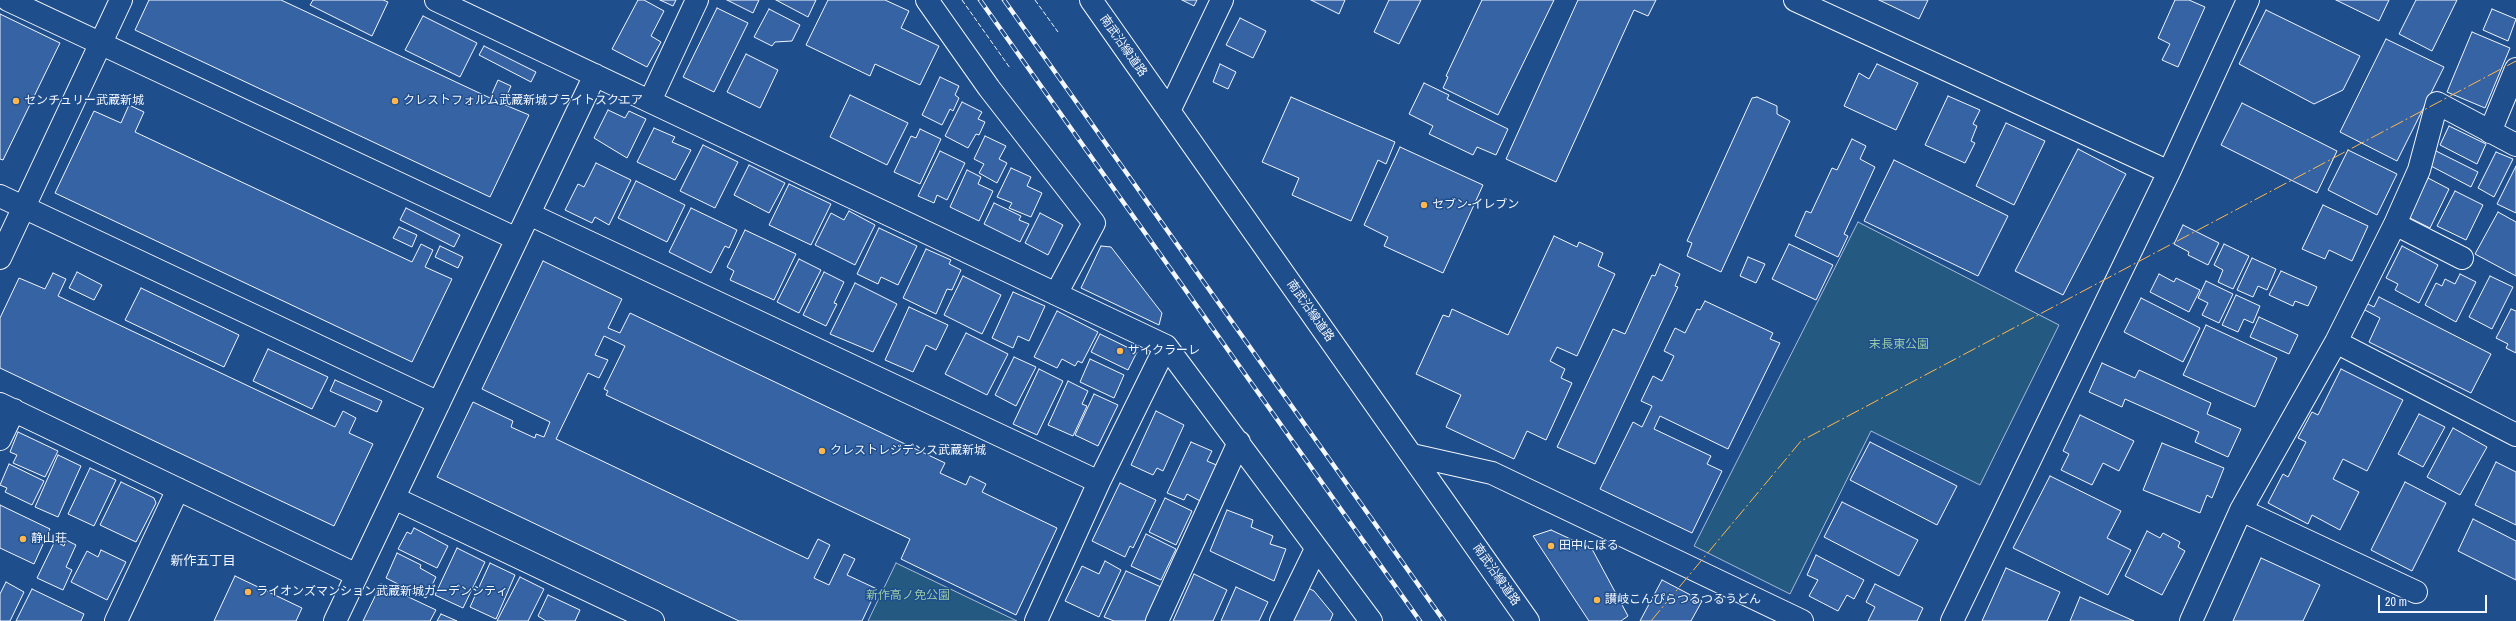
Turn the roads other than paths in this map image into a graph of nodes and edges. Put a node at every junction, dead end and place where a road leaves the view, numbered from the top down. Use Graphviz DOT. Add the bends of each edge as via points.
graph roads {
  1 [pos="8,0"];
  2 [pos="121,0"];
  3 [pos="436,0"];
  4 [pos="697,0"];
  5 [pos="926,0"];
  6 [pos="1091,0"];
  7 [pos="1222,0"];
  8 [pos="1795,0"];
  9 [pos="2248,0"];
  10 [pos="101,44"];
  11 [pos="2516,69"];
  12 [pos="595,75"];
  13 [pos="650,101"];
  14 [pos="1168,111"];
  15 [pos="2490,132"];
  16 [pos="2516,145"];
  17 [pos="2169,172"];
  18 [pos="0,196"];
  19 [pos="24,208"];
  20 [pos="529,214"];
  21 [pos="2396,224"];
  22 [pos="517,239"];
  23 [pos="0,258"];
  24 [pos="2462,258"];
  25 [pos="1056,294"];
  26 [pos="2336,342"];
  27 [pos="1166,346"];
  28 [pos="439,403"];
  29 [pos="7,407"];
  30 [pos="2516,435"];
  31 [pos="0,439"];
  32 [pos="1239,442"];
  33 [pos="1412,455"];
  34 [pos="1099,482"];
  35 [pos="178,489"];
  36 [pos="394,498"];
  37 [pos="2241,510"];
  38 [pos="1316,549"];
  39 [pos="357,575"];
  40 [pos="2416,592"];
  41 [pos="116,621"];
  42 [pos="335,621"];
  43 [pos="653,621"];
  44 [pos="1036,621"];
  45 [pos="1157,621"];
  46 [pos="1281,621"];
  47 [pos="1371,621"];
  48 [pos="1528,621"];
  49 [pos="1802,621"];
  50 [pos="1952,621"];
  51 [pos="2191,621"];
  1 -- 10 [label="street"];
  2 -- 10 [label="street"];
  3 -- 12 [label="street"];
  4 -- 13 [label="street"];
  5 -- 25 [label="street" via="989,88 1094,223"];
  6 -- 14 [label="street, 南武沿線道路"];
  7 -- 14 [label="street"];
  8 -- 17 [label="street"];
  9 -- 17 [label="street"];
  10 -- 19 [label="street"];
  10 -- 22 [label="street"];
  11 -- 15 [label="street"];
  12 -- 13 [label="street"];
  12 -- 20 [label="street"];
  13 -- 25 [label="street"];
  14 -- 33 [label="street, 南武沿線道路"];
  15 -- 16 [label="street"];
  15 -- 21 [label="street" via="2437,103 2418,170"];
  17 -- 50 [label="street"];
  18 -- 19 [label="street"];
  19 -- 23 [label="street"];
  19 -- 28 [label="street"];
  20 -- 22 [label="street"];
  20 -- 34 [label="street"];
  21 -- 24 [label="street"];
  21 -- 26 [label="street"];
  22 -- 28 [label="street"];
  25 -- 27 [label="street"];
  26 -- 30 [label="street"];
  26 -- 37 [label="street"];
  27 -- 32 [label="street"];
  27 -- 34 [label="street"];
  28 -- 36 [label="street"];
  29 -- 31 [label="street"];
  29 -- 35 [label="street"];
  32 -- 38 [label="street"];
  32 -- 45 [label="street"];
  33 -- 48 [label="street, 南武沿線道路"];
  33 -- 49 [label="street" via="1492,473"];
  34 -- 44 [label="street"];
  35 -- 39 [label="street"];
  35 -- 41 [label="street"];
  36 -- 39 [label="street"];
  36 -- 43 [label="street"];
  37 -- 40 [label="street"];
  37 -- 51 [label="street"];
  38 -- 46 [label="street"];
  38 -- 47 [label="street"];
  39 -- 42 [label="street"];
}
